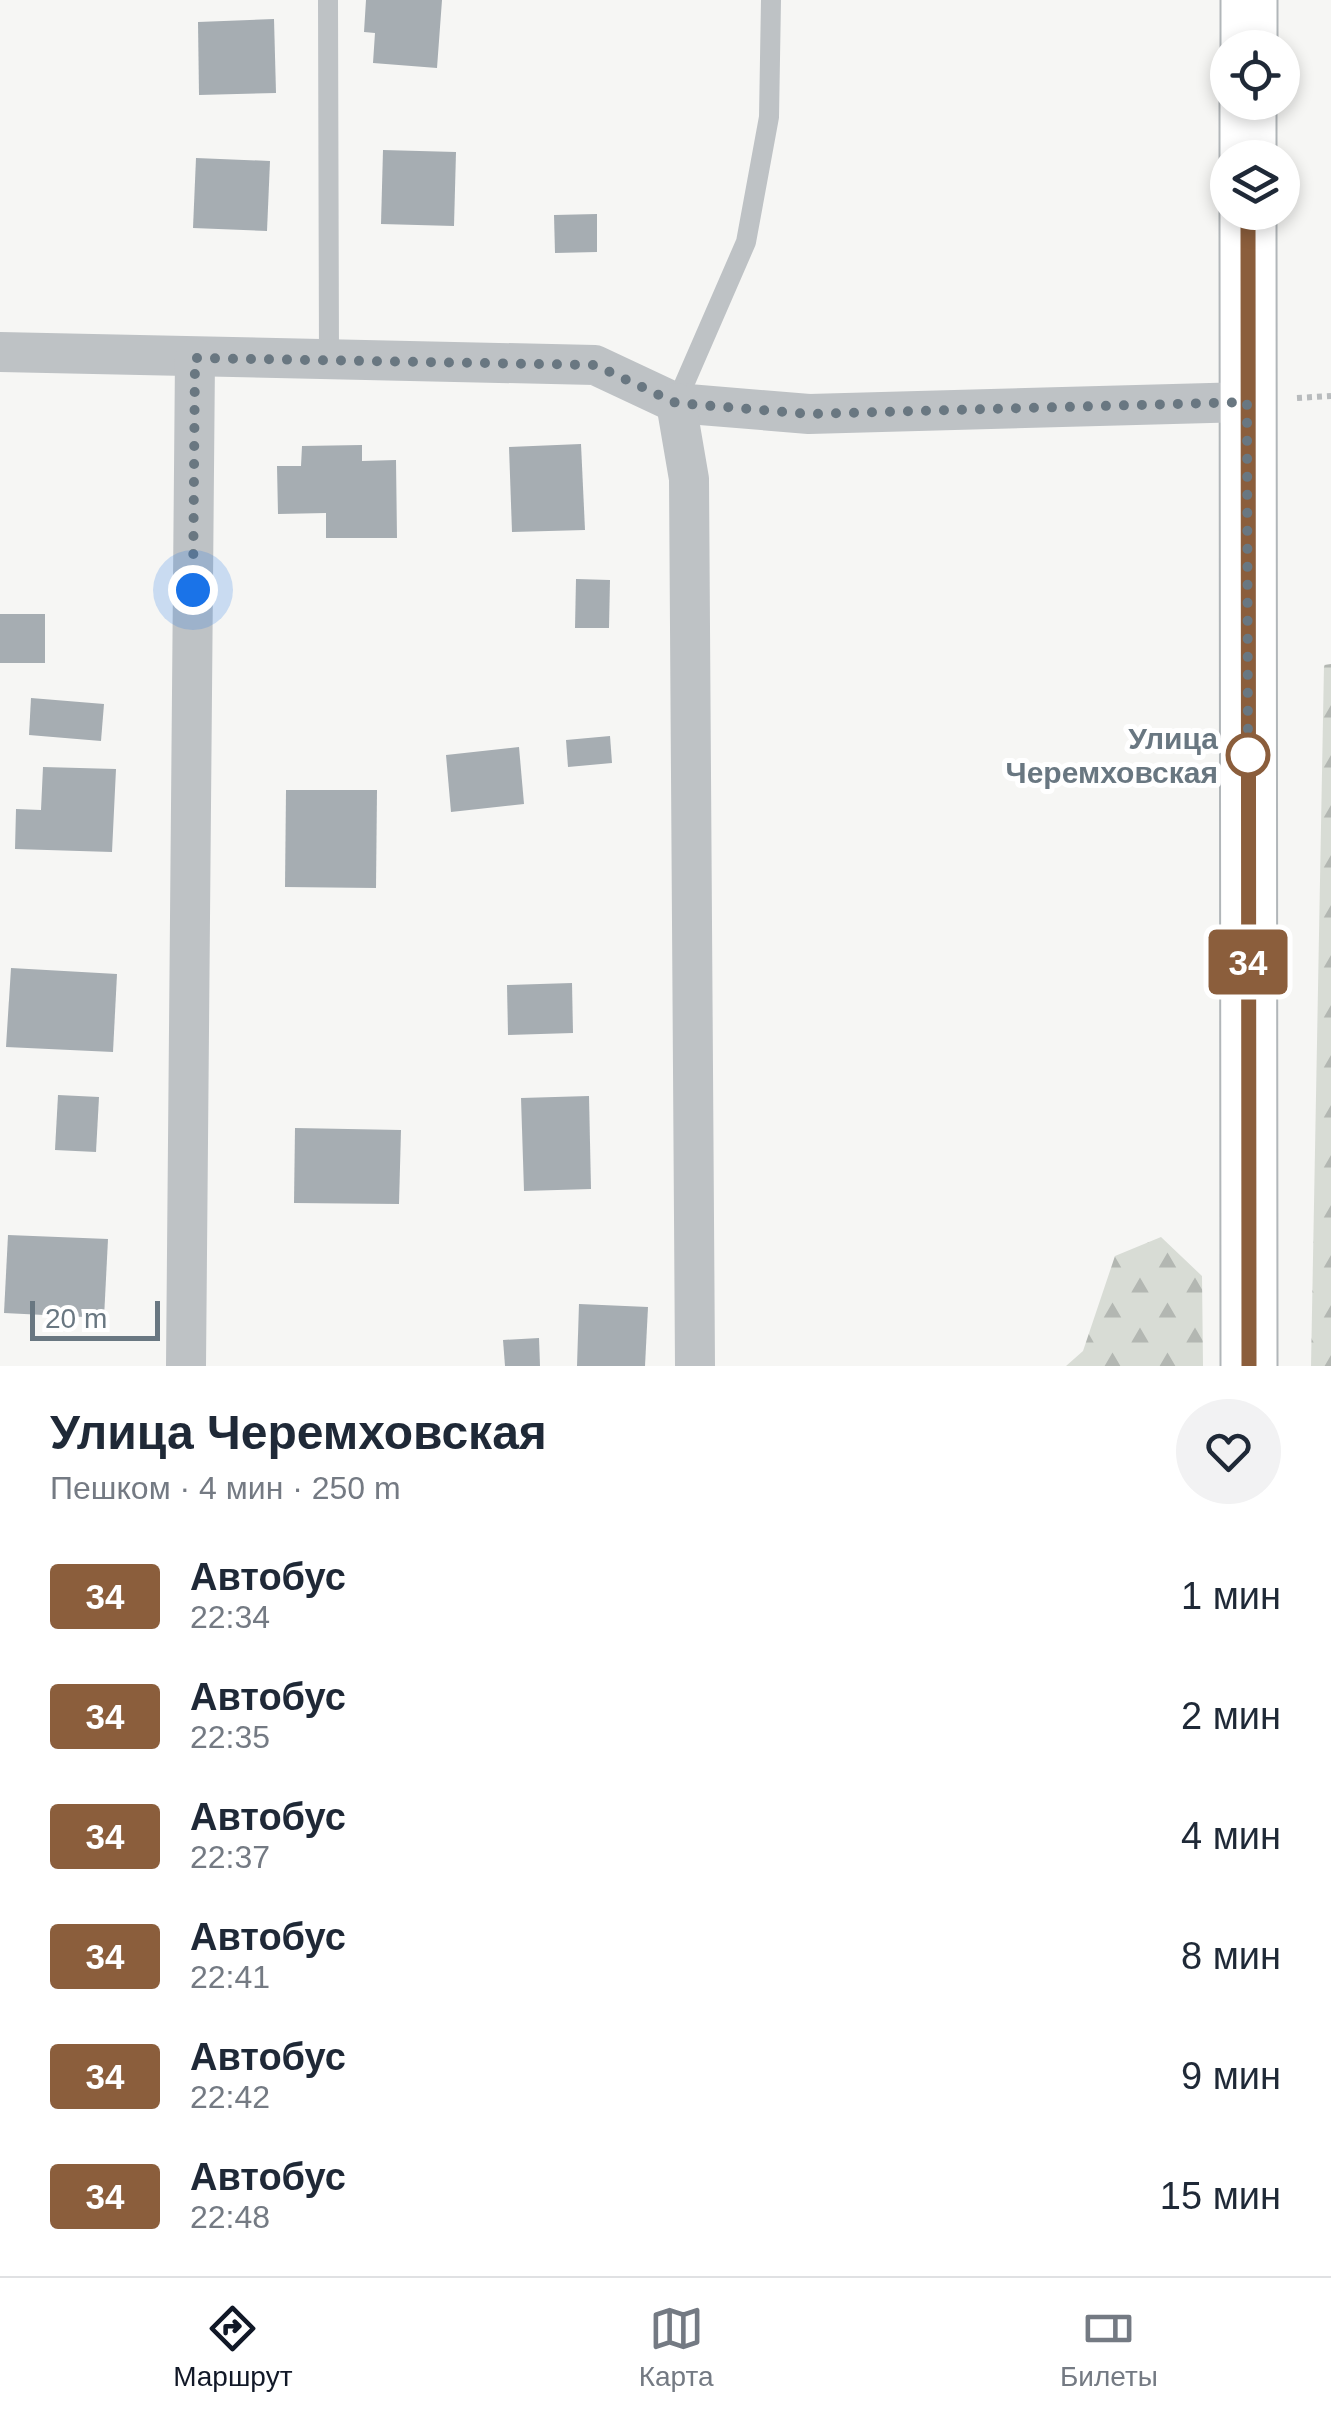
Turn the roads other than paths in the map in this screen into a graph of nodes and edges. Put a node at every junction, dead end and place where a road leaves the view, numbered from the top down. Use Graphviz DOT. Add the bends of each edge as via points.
graph roads {
  1 [pos="328,0"];
  2 [pos="771,0"];
  3 [pos="1249,0"];
  4 [pos="1249,30"];
  5 [pos="1248,230"];
  6 [pos="0,352"];
  7 [pos="329,357"];
  8 [pos="195,358"];
  9 [pos="1247,402"];
  10 [pos="676,403"];
  11 [pos="186,1366"];
  12 [pos="695,1366"];
  13 [pos="1249,1366"];
  1 -- 7 [label="lane"];
  2 -- 10 [label="lane" via="769,117 746,242"];
  3 -- 4 [label="main road"];
  5 -- 9 [label="main road"];
  6 -- 8 [label="street"];
  7 -- 8 [label="street"];
  7 -- 10 [label="street" via="595,365"];
  8 -- 11 [label="street"];
  9 -- 10 [label="street" via="809,414"];
  9 -- 13 [label="main road"];
  10 -- 12 [label="street" via="688,479"];
}
